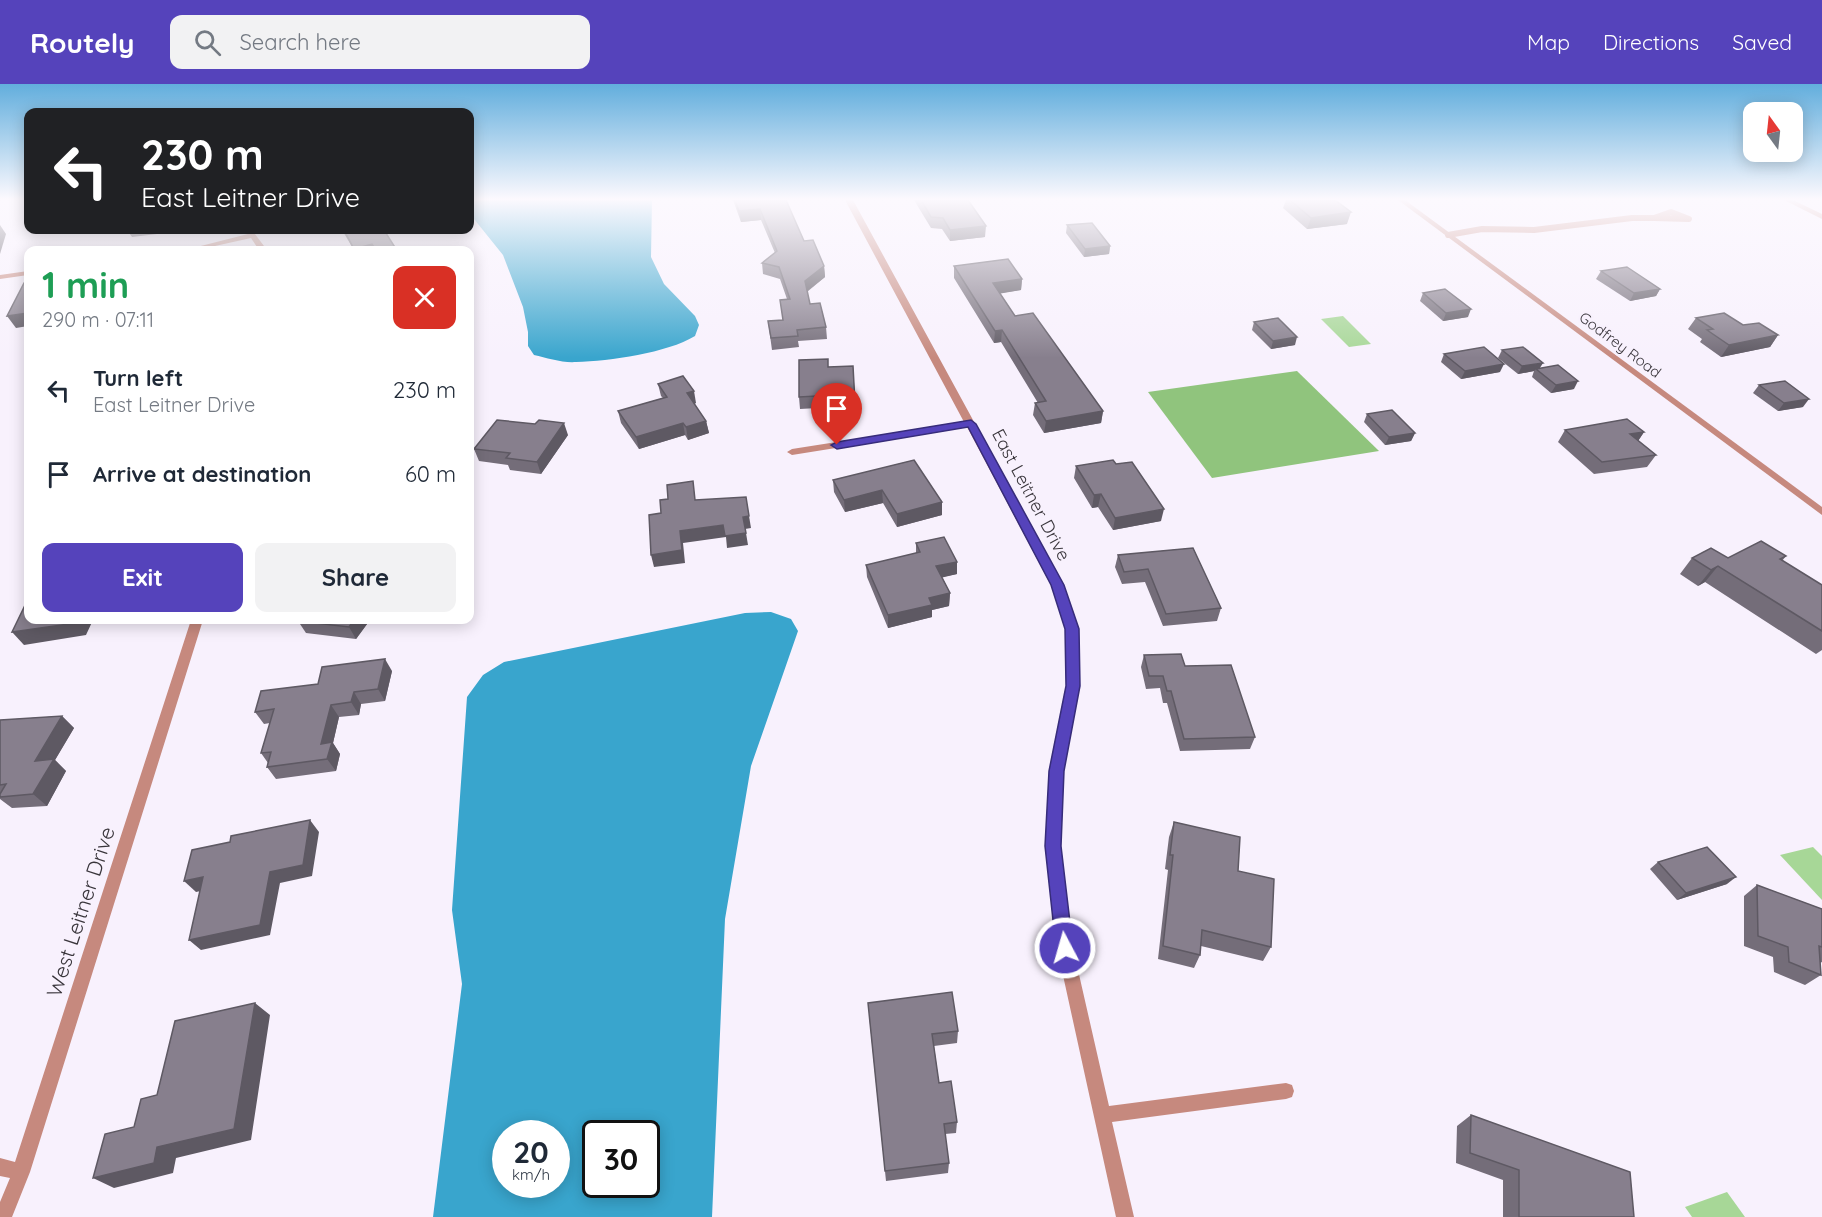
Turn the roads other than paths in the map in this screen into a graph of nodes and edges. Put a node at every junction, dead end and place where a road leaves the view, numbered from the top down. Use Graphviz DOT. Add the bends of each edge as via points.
graph roads {
  1 [pos="878,253"];
  2 [pos="1472,253"];
  3 [pos="24,274"];
  4 [pos="0,277"];
  5 [pos="971,424"];
  6 [pos="792,452"];
  7 [pos="1822,512"];
  8 [pos="196,624"];
  9 [pos="1286,1090"];
  10 [pos="1103,1115"];
  11 [pos="0,1167"];
  12 [pos="21,1172"];
  13 [pos="3,1217"];
  14 [pos="1125,1217"];
  1 -- 5 [label="street, East Leitner Drive"];
  2 -- 7 [label="street, Godfrey Road"];
  3 -- 4 [label="street"];
  5 -- 6 [label="street, East Leitner Drive"];
  5 -- 10 [label="street, East Leitner Drive" via="1058,585 1072,629 1073,686 1056,771 1053,846 1065,948"];
  8 -- 12 [label="street, West Leitner Drive"];
  9 -- 10 [label="street"];
  10 -- 14 [label="street, East Leitner Drive"];
  11 -- 12 [label="street"];
  12 -- 13 [label="street, West Leitner Drive"];
}
